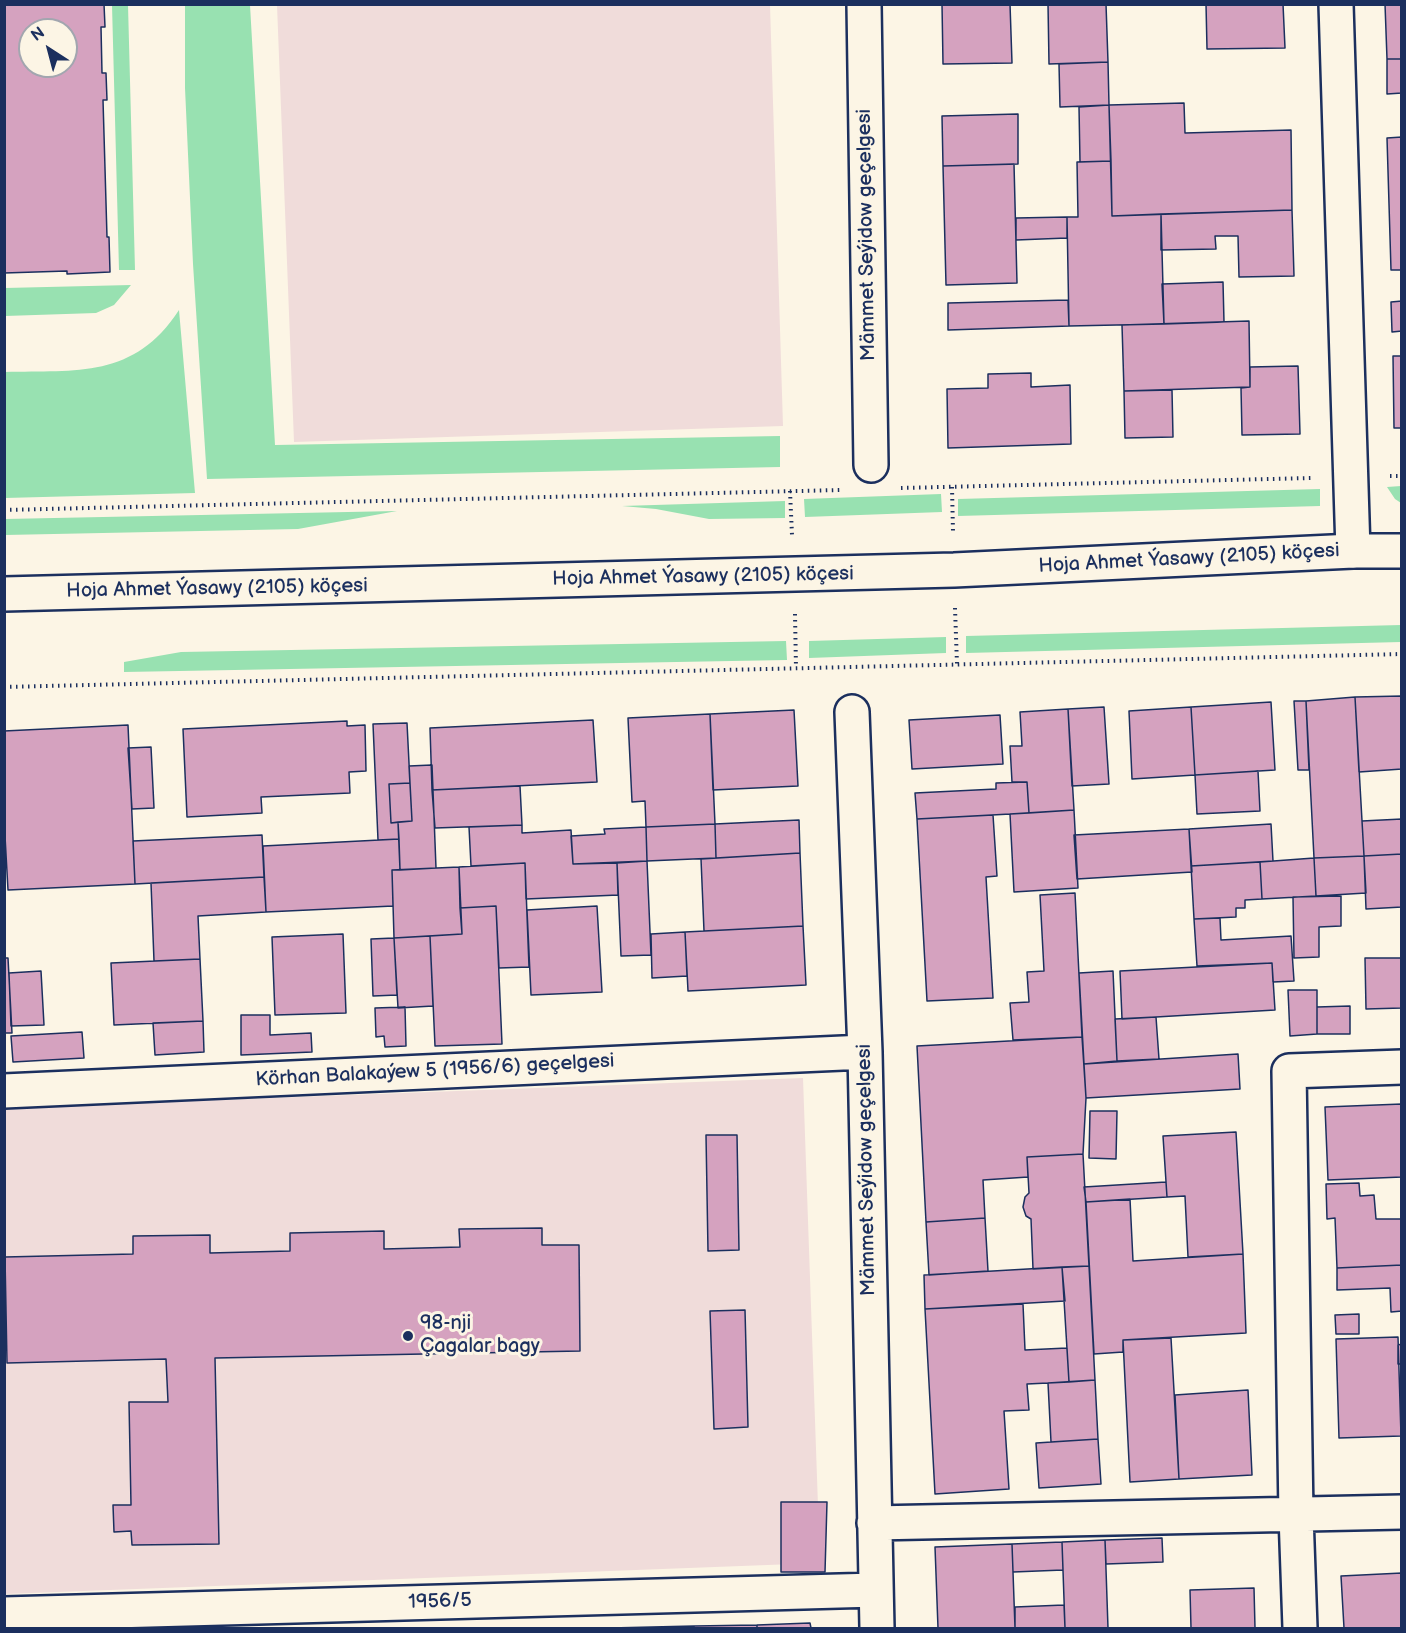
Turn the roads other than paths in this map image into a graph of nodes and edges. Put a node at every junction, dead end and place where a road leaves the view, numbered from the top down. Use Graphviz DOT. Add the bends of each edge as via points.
graph roads {
  1 [pos="864,4"];
  2 [pos="1336,4"];
  3 [pos="871,465"];
  4 [pos="1353,551"];
  5 [pos="1401,551"];
  6 [pos="4,594"];
  7 [pos="852,711"];
  8 [pos="865,1052"];
  9 [pos="1401,1067"];
  10 [pos="4,1090"];
  11 [pos="1401,1512"];
  12 [pos="1296,1515"];
  13 [pos="874,1523"];
  14 [pos="876,1590"];
  15 [pos="4,1614"];
  16 [pos="877,1629"];
  17 [pos="1300,1629"];
  1 -- 3 [label="street, Mämmet Seýidow geçelgesi"];
  2 -- 4 [label="street"];
  4 -- 5 [label="street, Hoja Ahmet Ýasawy (2105) köçesi"];
  4 -- 6 [label="street, Hoja Ahmet Ýasawy (2105) köçesi" via="931,571"];
  7 -- 8 [label="street, Mämmet Seýidow geçelgesi"];
  8 -- 10 [label="street, Körhan Balakaýew 5 (1956/6) geçelgesi"];
  8 -- 13 [label="street, Mämmet Seýidow geçelgesi"];
  9 -- 12 [label="street" via="1289,1071"];
  11 -- 12 [label="street"];
  12 -- 13 [label="street"];
  12 -- 17 [label="street"];
  13 -- 14 [label="street, Mämmet Seýidow geçelgesi"];
  14 -- 15 [label="street, 1956/5"];
  14 -- 16 [label="street, Mämmet Seýidow geçelgesi"];
}
